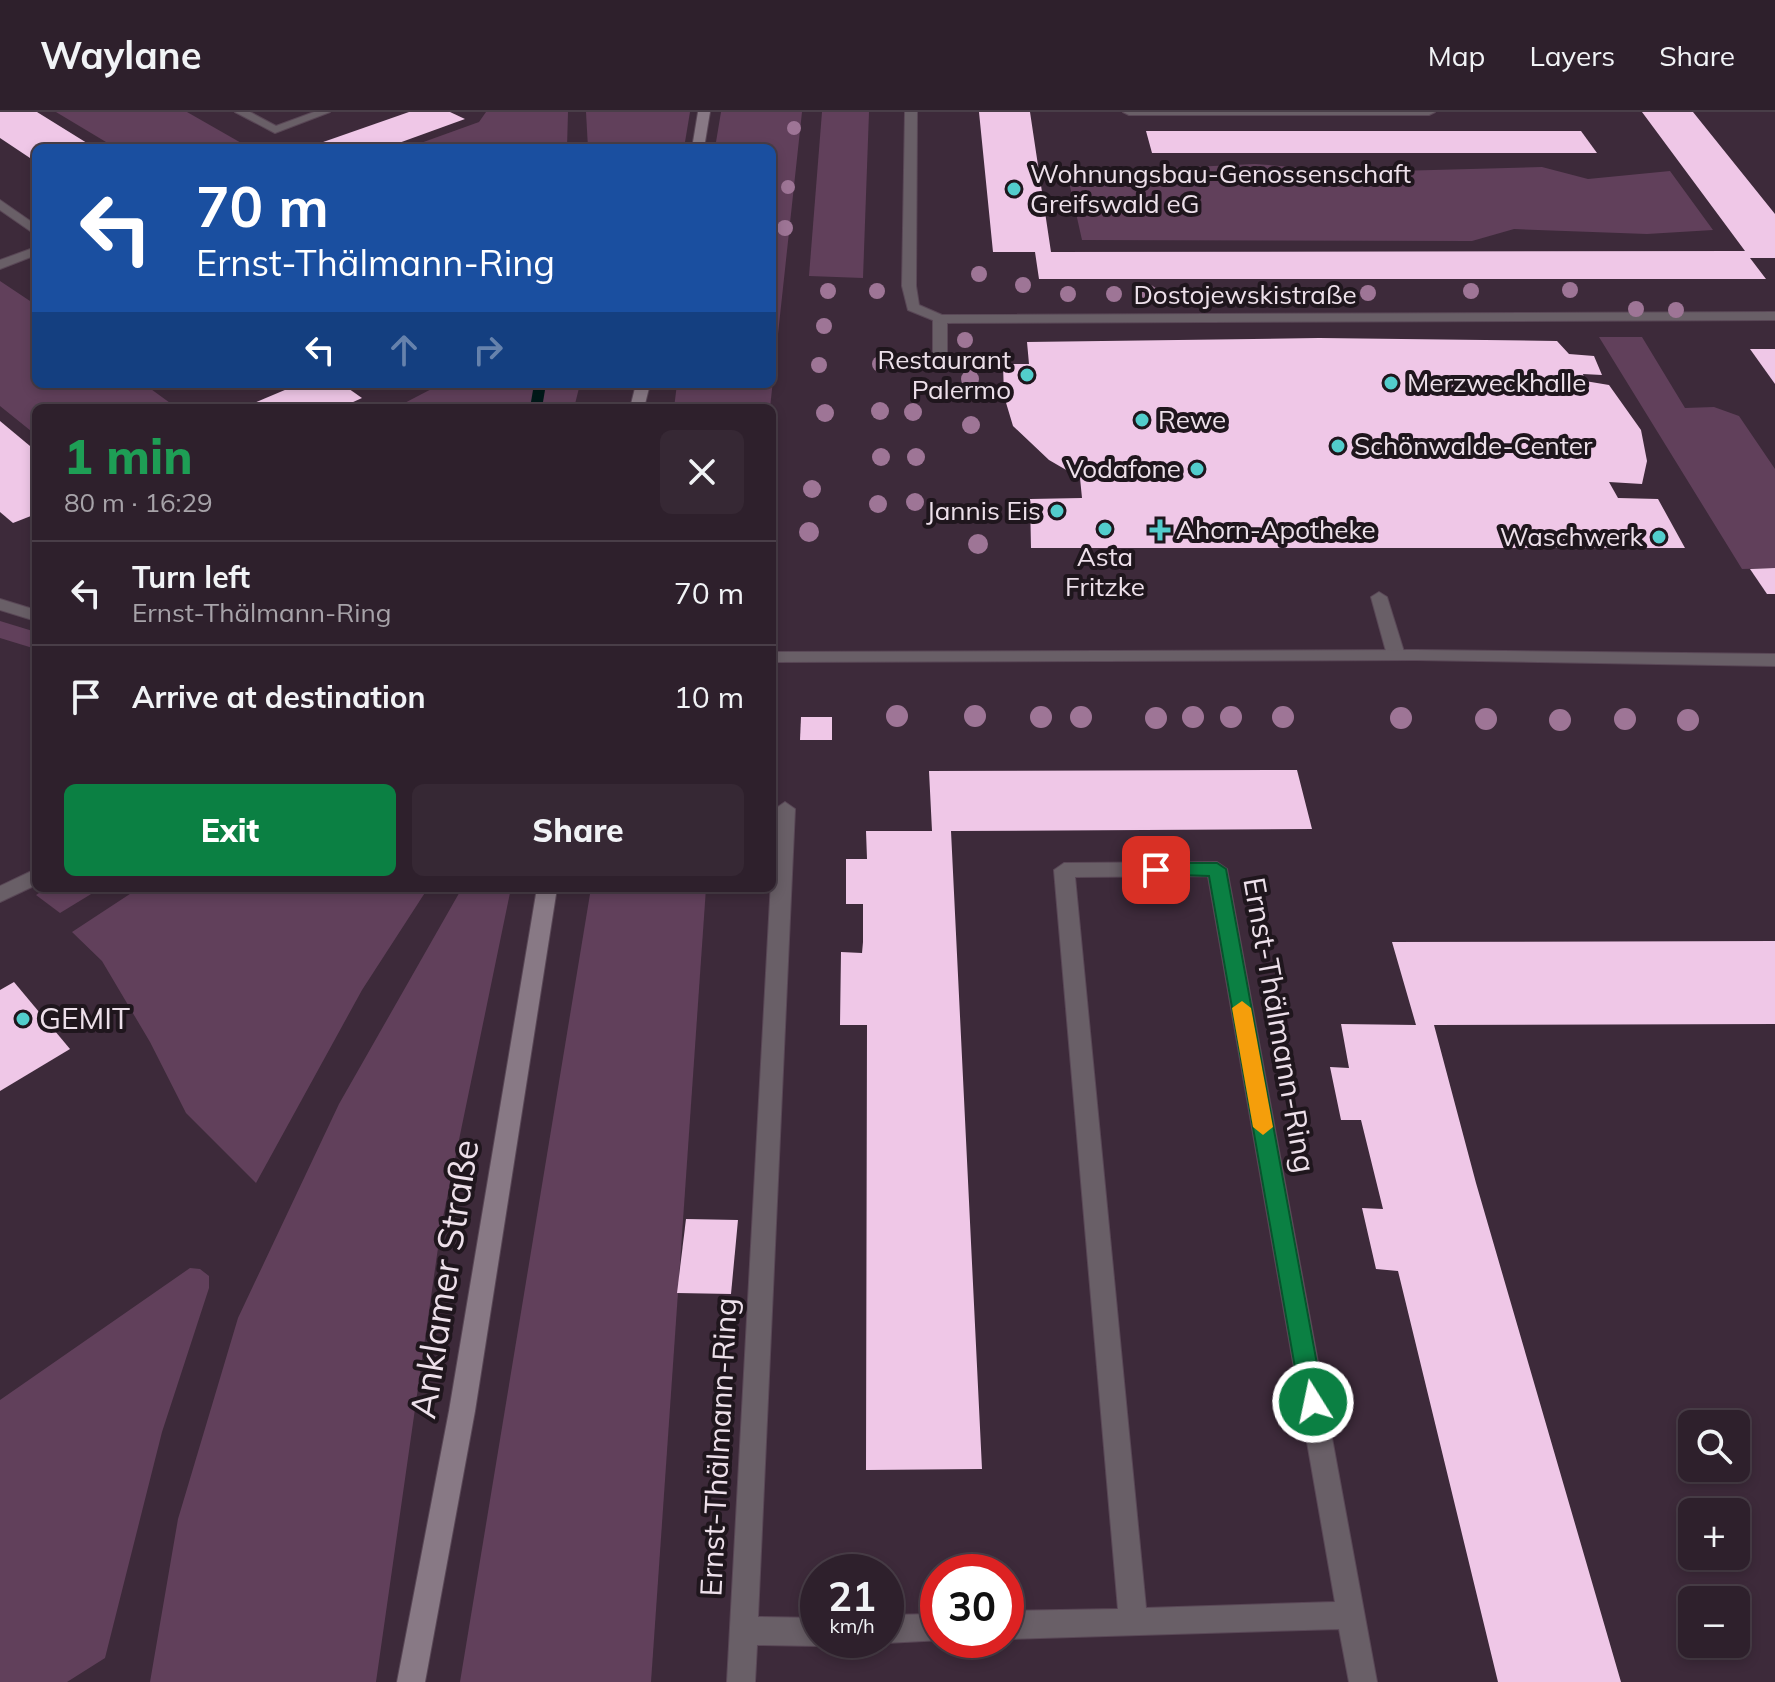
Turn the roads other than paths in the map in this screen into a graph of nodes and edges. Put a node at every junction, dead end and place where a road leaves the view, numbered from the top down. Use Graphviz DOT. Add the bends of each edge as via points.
graph roads {
  1 [pos="241,112"];
  2 [pos="324,112"];
  3 [pos="704,112"];
  4 [pos="911,112"];
  5 [pos="1129,112"];
  6 [pos="1429,112"];
  7 [pos="699,144"];
  8 [pos="0,204"];
  9 [pos="32,228"];
  10 [pos="32,255"];
  11 [pos="0,265"];
  12 [pos="1775,316"];
  13 [pos="940,319"];
  14 [pos="940,354"];
  15 [pos="1379,597"];
  16 [pos="0,604"];
  17 [pos="32,615"];
  18 [pos="1396,655"];
  19 [pos="776,657"];
  20 [pos="1775,660"];
  21 [pos="785,809"];
  22 [pos="32,878"];
  23 [pos="546,892"];
  24 [pos="0,895"];
  25 [pos="1351,1615"];
  26 [pos="1133,1623"];
  27 [pos="1024,1625"];
  28 [pos="744,1631"];
  29 [pos="800,1632"];
  30 [pos="411,1682"];
  31 [pos="741,1682"];
  32 [pos="1363,1682"];
  1 -- 2 [label="street" via="275,130"];
  3 -- 7 [label="main road"];
  4 -- 13 [label="street" via="909,286 913,307"];
  5 -- 6 [label="street"];
  8 -- 9 [label="street"];
  10 -- 11 [label="street"];
  12 -- 13 [label="street, Dostojewskistraße"];
  13 -- 14 [label="street"];
  15 -- 18 [label="street"];
  16 -- 17 [label="street"];
  18 -- 19 [label="street"];
  18 -- 20 [label="street"];
  21 -- 28 [label="street, Ernst-Thälmann-Ring"];
  22 -- 24 [label="street"];
  23 -- 30 [label="main road, Anklamer Straße" via="462,1411"];
  25 -- 26 [label="street"];
  25 -- 26 [label="street, Ernst-Thälmann-Ring" via="1217,869 1064,870"];
  25 -- 32 [label="street, Ernst-Thälmann-Ring"];
  26 -- 27 [label="street"];
  28 -- 29 [label="street, Ernst-Thälmann-Ring"];
  28 -- 31 [label="street"];
}
